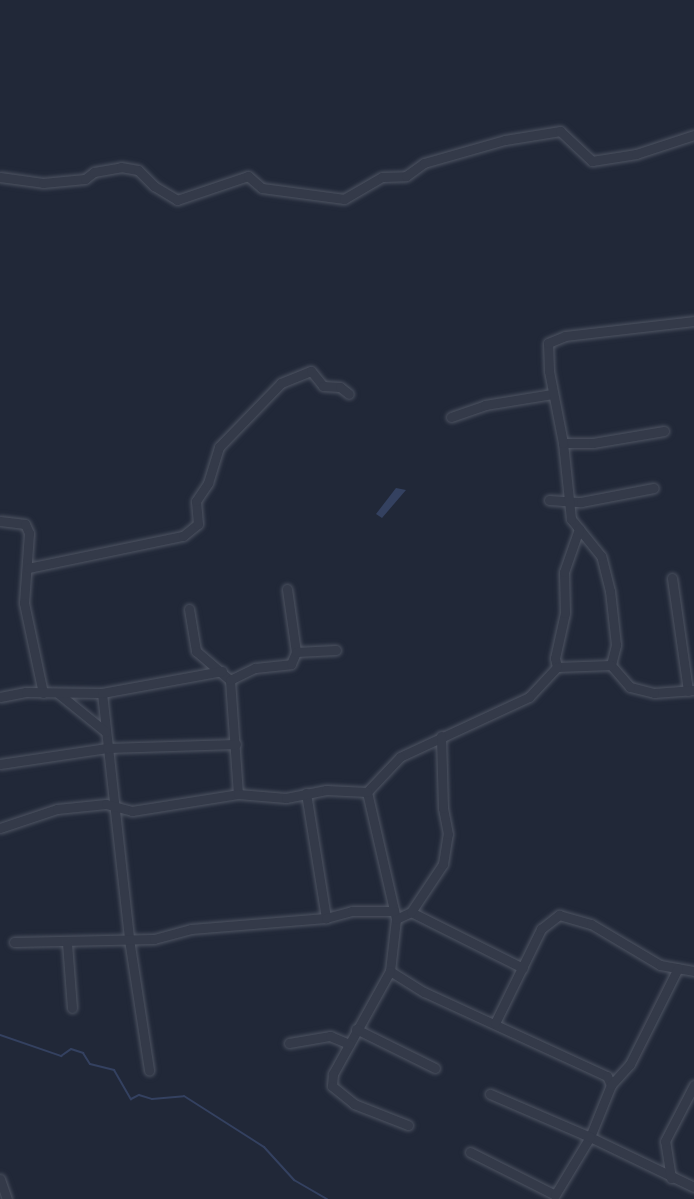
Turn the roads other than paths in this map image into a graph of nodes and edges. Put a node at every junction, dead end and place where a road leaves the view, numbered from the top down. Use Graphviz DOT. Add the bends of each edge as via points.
graph roads {
  1 [pos="694,135"];
  2 [pos="0,177"];
  3 [pos="694,321"];
  4 [pos="349,394"];
  5 [pos="552,394"];
  6 [pos="451,417"];
  7 [pos="664,431"];
  8 [pos="564,443"];
  9 [pos="654,488"];
  10 [pos="569,498"];
  11 [pos="549,500"];
  12 [pos="0,521"];
  13 [pos="579,529"];
  14 [pos="28,568"];
  15 [pos="672,578"];
  16 [pos="287,589"];
  17 [pos="189,609"];
  18 [pos="336,650"];
  19 [pos="297,652"];
  20 [pos="612,665"];
  21 [pos="556,667"];
  22 [pos="222,671"];
  23 [pos="230,680"];
  24 [pos="691,690"];
  25 [pos="43,693"];
  26 [pos="102,693"];
  27 [pos="59,694"];
  28 [pos="0,697"];
  29 [pos="106,732"];
  30 [pos="441,736"];
  31 [pos="236,744"];
  32 [pos="107,748"];
  33 [pos="0,764"];
  34 [pos="367,792"];
  35 [pos="306,793"];
  36 [pos="238,794"];
  37 [pos="114,806"];
  38 [pos="0,828"];
  39 [pos="411,912"];
  40 [pos="395,915"];
  41 [pos="326,918"];
  42 [pos="129,939"];
  43 [pos="14,942"];
  44 [pos="66,943"];
  45 [pos="523,968"];
  46 [pos="678,968"];
  47 [pos="390,971"];
  48 [pos="694,971"];
  49 [pos="72,1008"];
  50 [pos="495,1023"];
  51 [pos="356,1029"];
  52 [pos="289,1043"];
  53 [pos="349,1044"];
  54 [pos="435,1068"];
  55 [pos="149,1070"];
  56 [pos="611,1085"];
  57 [pos="694,1085"];
  58 [pos="490,1094"];
  59 [pos="408,1125"];
  60 [pos="590,1137"];
  61 [pos="470,1152"];
  62 [pos="671,1178"];
  63 [pos="0,1179"];
  64 [pos="694,1187"];
  65 [pos="559,1197"];
  66 [pos="7,1199"];
  1 -- 2 [label="street" via="636,154 592,161 560,131 505,140 424,163 406,176 382,177 344,199 262,188 248,176 177,200 138,170 121,167 94,172 85,179 43,183"];
  3 -- 5 [label="street" via="566,336 548,344"];
  4 -- 14 [label="street" via="340,387 323,386 311,371 281,383 219,447 208,483 196,501 198,524 183,536"];
  5 -- 6 [label="street" via="485,405"];
  5 -- 8 [label="street"];
  7 -- 8 [label="street" via="593,443"];
  8 -- 10 [label="street"];
  9 -- 10 [label="street" via="581,502"];
  10 -- 11 [label="street"];
  10 -- 13 [label="street" via="571,519"];
  12 -- 14 [label="street" via="25,524 29,533"];
  13 -- 20 [label="street" via="601,556 610,591 616,645"];
  13 -- 21 [label="street" via="564,572 565,613"];
  14 -- 25 [label="street" via="24,603"];
  15 -- 24 [label="street"];
  16 -- 19 [label="street"];
  17 -- 22 [label="street" via="196,651 203,661"];
  18 -- 19 [label="street"];
  19 -- 23 [label="street" via="291,664 255,668"];
  20 -- 21 [label="street"];
  20 -- 24 [label="street" via="630,687 654,693"];
  21 -- 30 [label="street" via="529,697"];
  22 -- 23 [label="street"];
  22 -- 26 [label="street"];
  23 -- 31 [label="street"];
  25 -- 27 [label="street"];
  25 -- 28 [label="street"];
  26 -- 27 [label="street"];
  26 -- 29 [label="street"];
  27 -- 29 [label="street"];
  29 -- 32 [label="street"];
  30 -- 34 [label="street" via="400,757"];
  30 -- 39 [label="street" via="443,808 448,834 443,864"];
  31 -- 32 [label="street"];
  31 -- 36 [label="street"];
  32 -- 33 [label="street"];
  32 -- 37 [label="street"];
  34 -- 35 [label="street" via="341,789"];
  34 -- 40 [label="street"];
  35 -- 36 [label="street" via="286,798"];
  35 -- 41 [label="street"];
  36 -- 37 [label="street" via="132,811"];
  37 -- 38 [label="street" via="57,808"];
  37 -- 42 [label="street"];
  39 -- 40 [label="street"];
  39 -- 45 [label="street"];
  40 -- 41 [label="street" via="352,911"];
  40 -- 47 [label="street"];
  41 -- 42 [label="street" via="254,922"];
  42 -- 44 [label="street"];
  42 -- 55 [label="street"];
  43 -- 44 [label="street"];
  44 -- 49 [label="street"];
  45 -- 46 [label="street" via="541,929 559,915 570,915 660,965"];
  45 -- 50 [label="street"];
  46 -- 48 [label="street"];
  46 -- 56 [label="street" via="630,1064"];
  47 -- 50 [label="street" via="424,992"];
  47 -- 51 [label="street"];
  50 -- 56 [label="street" via="586,1064 607,1076"];
  51 -- 53 [label="street"];
  51 -- 54 [label="street"];
  52 -- 53 [label="street" via="330,1036"];
  53 -- 59 [label="street" via="333,1074 332,1086 354,1104"];
  56 -- 60 [label="street"];
  57 -- 62 [label="street" via="665,1141"];
  58 -- 60 [label="street"];
  60 -- 62 [label="street"];
  60 -- 65 [label="street"];
  61 -- 65 [label="street"];
  62 -- 64 [label="street"];
  63 -- 66 [label="street"];
}
